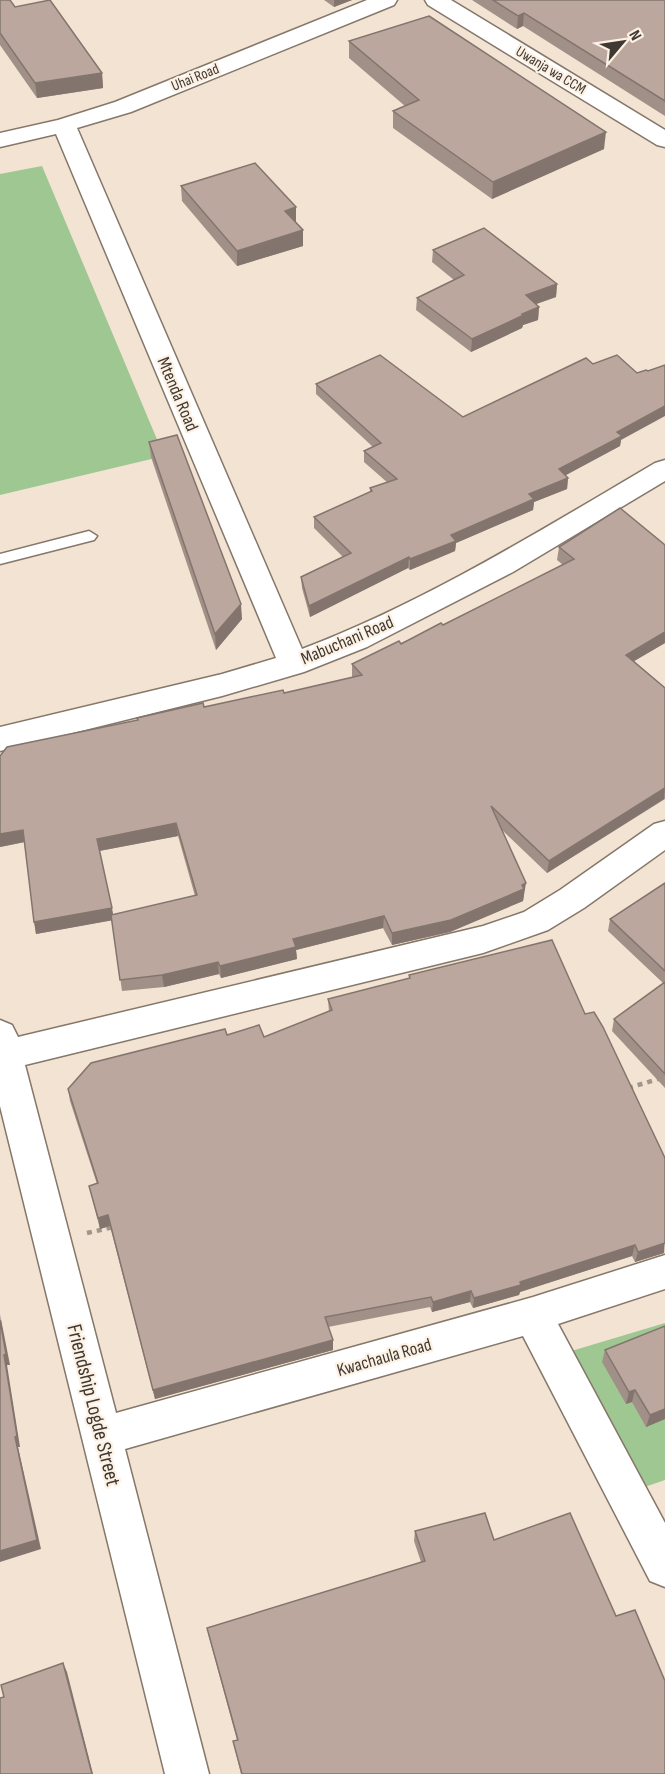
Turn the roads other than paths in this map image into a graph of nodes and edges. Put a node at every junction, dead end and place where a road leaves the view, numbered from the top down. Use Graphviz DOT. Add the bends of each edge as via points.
graph roads {
  1 [pos="386,0"];
  2 [pos="436,0"];
  3 [pos="64,125"];
  4 [pos="0,140"];
  5 [pos="665,140"];
  6 [pos="665,469"];
  7 [pos="89,536"];
  8 [pos="0,559"];
  9 [pos="293,664"];
  10 [pos="0,740"];
  11 [pos="665,833"];
  12 [pos="2,1045"];
  13 [pos="665,1272"];
  14 [pos="533,1315"];
  15 [pos="102,1436"];
  16 [pos="665,1566"];
  17 [pos="187,1774"];
  1 -- 3 [label="street, Uhai Road" via="123,107"];
  2 -- 5 [label="street, Uwanja wa CCM"];
  3 -- 4 [label="street, Uhai Road"];
  3 -- 9 [label="street, Mtenda Road"];
  6 -- 9 [label="street, Mabuchani Road" via="503,565 356,640"];
  7 -- 8 [label="lane"];
  9 -- 10 [label="street, Mabuchani Road"];
  11 -- 12 [label="street" via="536,921 483,939"];
  12 -- 15 [label="street, Friendship Logde Street"];
  13 -- 14 [label="street, Kwachaula Road"];
  14 -- 15 [label="street, Kwachaula Road"];
  14 -- 16 [label="street"];
  15 -- 17 [label="street, Friendship Logde Street"];
}
